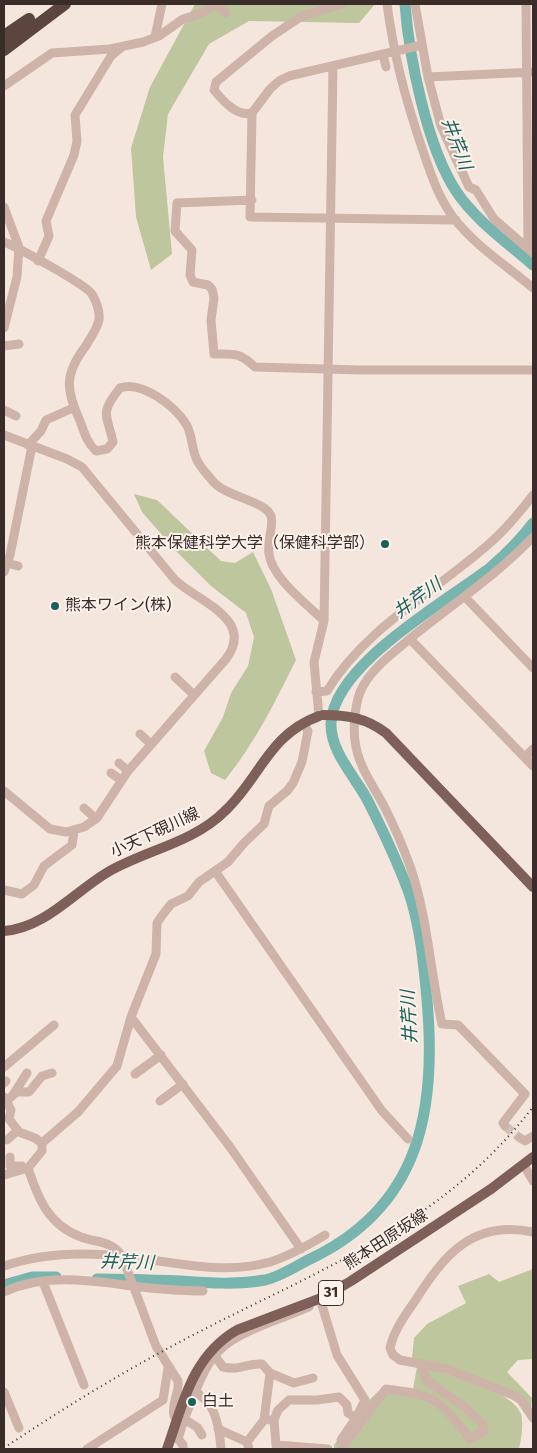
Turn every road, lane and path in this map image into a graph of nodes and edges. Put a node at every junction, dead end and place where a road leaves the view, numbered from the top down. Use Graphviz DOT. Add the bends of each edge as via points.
graph roads {
  1 [pos="55,4"];
  2 [pos="64,4"];
  3 [pos="162,4"];
  4 [pos="342,4"];
  5 [pos="387,4"];
  6 [pos="414,4"];
  7 [pos="526,4"];
  8 [pos="531,4"];
  9 [pos="218,5"];
  10 [pos="226,12"];
  11 [pos="26,22"];
  12 [pos="4,30"];
  13 [pos="4,36"];
  14 [pos="155,37"];
  15 [pos="421,45"];
  16 [pos="122,46"];
  17 [pos="4,50"];
  18 [pos="397,52"];
  19 [pos="383,55"];
  20 [pos="333,67"];
  21 [pos="386,68"];
  22 [pos="531,72"];
  23 [pos="428,77"];
  24 [pos="4,86"];
  25 [pos="252,113"];
  26 [pos="533,166"];
  27 [pos="469,187"];
  28 [pos="252,200"];
  29 [pos="4,207"];
  30 [pos="484,214"];
  31 [pos="329,218"];
  32 [pos="456,220"];
  33 [pos="4,242"];
  34 [pos="20,248"];
  35 [pos="531,250"];
  36 [pos="38,261"];
  37 [pos="533,288"];
  38 [pos="4,328"];
  39 [pos="18,344"];
  40 [pos="4,346"];
  41 [pos="327,368"];
  42 [pos="533,370"];
  43 [pos="73,408"];
  44 [pos="4,410"];
  45 [pos="16,416"];
  46 [pos="4,435"];
  47 [pos="30,445"];
  48 [pos="533,495"];
  49 [pos="533,537"];
  50 [pos="9,568"];
  51 [pos="465,596"];
  52 [pos="324,621"];
  53 [pos="410,639"];
  54 [pos="533,668"];
  55 [pos="175,677"];
  56 [pos="316,692"];
  57 [pos="194,695"];
  58 [pos="324,715"];
  59 [pos="355,716"];
  60 [pos="303,723"];
  61 [pos="140,734"];
  62 [pos="151,744"];
  63 [pos="533,749"];
  64 [pos="525,757"];
  65 [pos="119,763"];
  66 [pos="533,766"];
  67 [pos="128,771"];
  68 [pos="111,773"];
  69 [pos="121,780"];
  70 [pos="4,791"];
  71 [pos="84,808"];
  72 [pos="96,819"];
  73 [pos="74,831"];
  74 [pos="214,871"];
  75 [pos="533,887"];
  76 [pos="4,890"];
  77 [pos="4,931"];
  78 [pos="131,1017"];
  79 [pos="54,1025"];
  80 [pos="29,1033"];
  81 [pos="26,1046"];
  82 [pos="161,1055"];
  83 [pos="4,1067"];
  84 [pos="27,1073"];
  85 [pos="52,1073"];
  86 [pos="135,1074"];
  87 [pos="183,1084"];
  88 [pos="8,1098"];
  89 [pos="160,1101"];
  90 [pos="7,1117"];
  91 [pos="505,1126"];
  92 [pos="17,1131"];
  93 [pos="533,1136"];
  94 [pos="520,1138"];
  95 [pos="408,1139"];
  96 [pos="7,1140"];
  97 [pos="42,1143"];
  98 [pos="10,1157"];
  99 [pos="533,1157"];
  100 [pos="524,1165"];
  101 [pos="30,1166"];
  102 [pos="4,1175"];
  103 [pos="533,1181"];
  104 [pos="533,1232"];
  105 [pos="325,1235"];
  106 [pos="301,1249"];
  107 [pos="123,1258"];
  108 [pos="4,1266"];
  109 [pos="42,1282"];
  110 [pos="134,1286"];
  111 [pos="203,1291"];
  112 [pos="4,1292"];
  113 [pos="334,1296"];
  114 [pos="321,1302"];
  115 [pos="214,1356"];
  116 [pos="422,1364"];
  117 [pos="168,1368"];
  118 [pos="270,1374"];
  119 [pos="313,1378"];
  120 [pos="84,1384"];
  121 [pos="196,1391"];
  122 [pos="4,1392"];
  123 [pos="180,1415"];
  124 [pos="356,1418"];
  125 [pos="533,1418"];
  126 [pos="264,1420"];
  127 [pos="274,1420"];
  128 [pos="19,1428"];
  129 [pos="218,1430"];
  130 [pos="202,1435"];
  131 [pos="178,1439"];
  132 [pos="248,1445"];
  133 [pos="97,1447"];
  134 [pos="87,1449"];
  135 [pos="165,1449"];
  136 [pos="175,1449"];
  137 [pos="183,1449"];
  138 [pos="221,1449"];
  139 [pos="328,1449"];
  140 [pos="335,1449"];
  141 [pos="341,1449"];
  1 -- 11 [label="highway"];
  2 -- 17 [label="highway"];
  3 -- 14 [label="street"];
  4 -- 25 [label="street" via="302,16 216,82 214,90 237,112"];
  5 -- 18 [label="street"];
  6 -- 15 [label="street"];
  7 -- 22 [label="street"];
  8 -- 22 [label="street"];
  9 -- 10 [label="street"];
  9 -- 14 [label="street" via="183,19"];
  11 -- 12 [label="highway"];
  11 -- 13 [label="highway"];
  14 -- 16 [label="street"];
  15 -- 18 [label="street"];
  15 -- 23 [label="street"];
  16 -- 24 [label="street" via="52,53"];
  16 -- 36 [label="street" via="111,56 75,115 77,141 74,155 46,221 49,236"];
  18 -- 19 [label="street"];
  18 -- 32 [label="street" via="405,98 426,160 441,197"];
  19 -- 20 [label="street"];
  19 -- 21 [label="street"];
  20 -- 25 [label="street" via="279,81"];
  20 -- 31 [label="street"];
  22 -- 23 [label="street"];
  22 -- 26 [label="street"];
  22 -- 35 [label="street"];
  23 -- 27 [label="street" via="441,126"];
  25 -- 28 [label="street"];
  27 -- 30 [label="street"];
  27 -- 35 [label="street" via="476,190 494,219"];
  28 -- 31 [label="street" via="250,217"];
  28 -- 41 [label="street" via="176,203 175,230 192,250 190,275 193,282 212,289 214,354 232,352 255,367"];
  29 -- 34 [label="street"];
  31 -- 32 [label="street"];
  31 -- 41 [label="street"];
  32 -- 37 [label="street"];
  33 -- 34 [label="street"];
  34 -- 36 [label="street"];
  34 -- 38 [label="street" via="17,277"];
  36 -- 43 [label="street" via="92,293 97,305 99,320 92,338 74,362 68,379"];
  39 -- 40 [label="street"];
  41 -- 42 [label="street"];
  41 -- 52 [label="street"];
  43 -- 47 [label="street" via="46,420"];
  43 -- 52 [label="street" via="90,446 96,451 107,449 113,442 106,423 108,403 120,388 141,387 177,412 187,424 196,460 214,483 228,493 267,510 272,524 267,542 269,557 277,575"];
  44 -- 45 [label="street"];
  46 -- 47 [label="street"];
  47 -- 50 [label="street"];
  47 -- 57 [label="street" via="82,467 175,580 224,614 230,622 234,636 231,652"];
  48 -- 56 [label="street" via="490,543 351,656 327,691"];
  49 -- 51 [label="street" via="494,575"];
  51 -- 53 [label="street"];
  51 -- 54 [label="street"];
  52 -- 56 [label="street" via="314,662"];
  53 -- 59 [label="street" via="363,686"];
  53 -- 64 [label="street"];
  55 -- 57 [label="street"];
  56 -- 58 [label="street"];
  57 -- 62 [label="street"];
  58 -- 59 [label="main road, 小天下硯川線"];
  58 -- 60 [label="main road, 小天下硯川線"];
  59 -- 75 [label="main road, 小天下硯川線" via="386,733"];
  59 -- 91 [label="street" via="359,758 386,810 416,886 428,936 442,1024 458,1025 525,1094 503,1123"];
  60 -- 74 [label="street" via="308,731 293,783 269,806 264,824 228,862"];
  60 -- 77 [label="main road, 小天下硯川線" via="282,737 239,796 210,824 108,872 39,921"];
  61 -- 62 [label="street"];
  62 -- 67 [label="street"];
  63 -- 64 [label="street"];
  64 -- 66 [label="street"];
  65 -- 67 [label="street"];
  67 -- 69 [label="street"];
  68 -- 69 [label="street"];
  69 -- 72 [label="street"];
  70 -- 73 [label="street" via="26,805 50,829"];
  71 -- 72 [label="street"];
  72 -- 73 [label="street"];
  73 -- 76 [label="street" via="72,845 44,866 30,890 22,894"];
  74 -- 78 [label="street" via="188,896 171,904 157,924 156,954"];
  74 -- 95 [label="street" via="382,1111"];
  78 -- 82 [label="street"];
  78 -- 97 [label="street" via="117,1066 78,1112"];
  79 -- 81 [label="street"];
  80 -- 81 [label="street"];
  81 -- 83 [label="street"];
  82 -- 86 [label="street"];
  82 -- 87 [label="street"];
  84 -- 88 [label="street"];
  85 -- 88 [label="street" via="42,1076 29,1092 17,1092"];
  87 -- 89 [label="street"];
  87 -- 106 [label="street"];
  88 -- 90 [label="street" via="11,1110"];
  90 -- 92 [label="street"];
  92 -- 96 [label="street"];
  92 -- 97 [label="street"];
  93 -- 94 [label="street" via="525,1141"];
  97 -- 101 [label="street" via="42,1152"];
  98 -- 101 [label="street" via="10,1166"];
  99 -- 100 [label="main road, 熊本田原坂線 / 31"];
  100 -- 103 [label="street"];
  100 -- 123 [label="main road, 熊本田原坂線 / 31" via="351,1282 324,1297 224,1337 195,1371"];
  101 -- 102 [label="street"];
  101 -- 107 [label="street" via="36,1196 45,1210 81,1238 116,1247"];
  104 -- 116 [label="street" via="510,1228 487,1232 462,1243 440,1264 399,1325 390,1348 400,1360"];
  105 -- 106 [label="street"];
  106 -- 107 [label="street" via="270,1262 249,1266 189,1266"];
  107 -- 108 [label="street" via="83,1255 39,1257"];
  107 -- 110 [label="street"];
  109 -- 110 [label="street" via="78,1280"];
  109 -- 112 [label="street"];
  109 -- 120 [label="street"];
  110 -- 111 [label="street"];
  110 -- 117 [label="street" via="144,1320"];
  113 -- 114 [label="street"];
  114 -- 115 [label="street" via="241,1335"];
  114 -- 124 [label="street" via="337,1355 365,1400"];
  115 -- 118 [label="street" via="223,1367 236,1370 252,1363 262,1364"];
  115 -- 121 [label="street"];
  116 -- 125 [label="street" via="447,1369 513,1394"];
  116 -- 141 [label="street" via="426,1380 463,1406 482,1423 484,1431 470,1439 441,1404 419,1393 386,1389"];
  117 -- 123 [label="street" via="178,1381 172,1403"];
  117 -- 133 [label="street" via="163,1400"];
  118 -- 119 [label="street" via="294,1383"];
  118 -- 126 [label="street"];
  121 -- 123 [label="street"];
  121 -- 129 [label="street" via="208,1403"];
  122 -- 128 [label="street"];
  123 -- 130 [label="street" via="197,1426"];
  123 -- 131 [label="street"];
  123 -- 135 [label="main road, 熊本田原坂線 / 31"];
  124 -- 127 [label="street" via="348,1413 347,1405 339,1397 289,1400 278,1410"];
  124 -- 140 [label="street"];
  126 -- 127 [label="street"];
  126 -- 132 [label="street"];
  127 -- 139 [label="street" via="276,1445"];
  129 -- 132 [label="street"];
  129 -- 138 [label="street"];
  131 -- 136 [label="street"];
  131 -- 137 [label="street"];
  133 -- 134 [label="street"];
}
